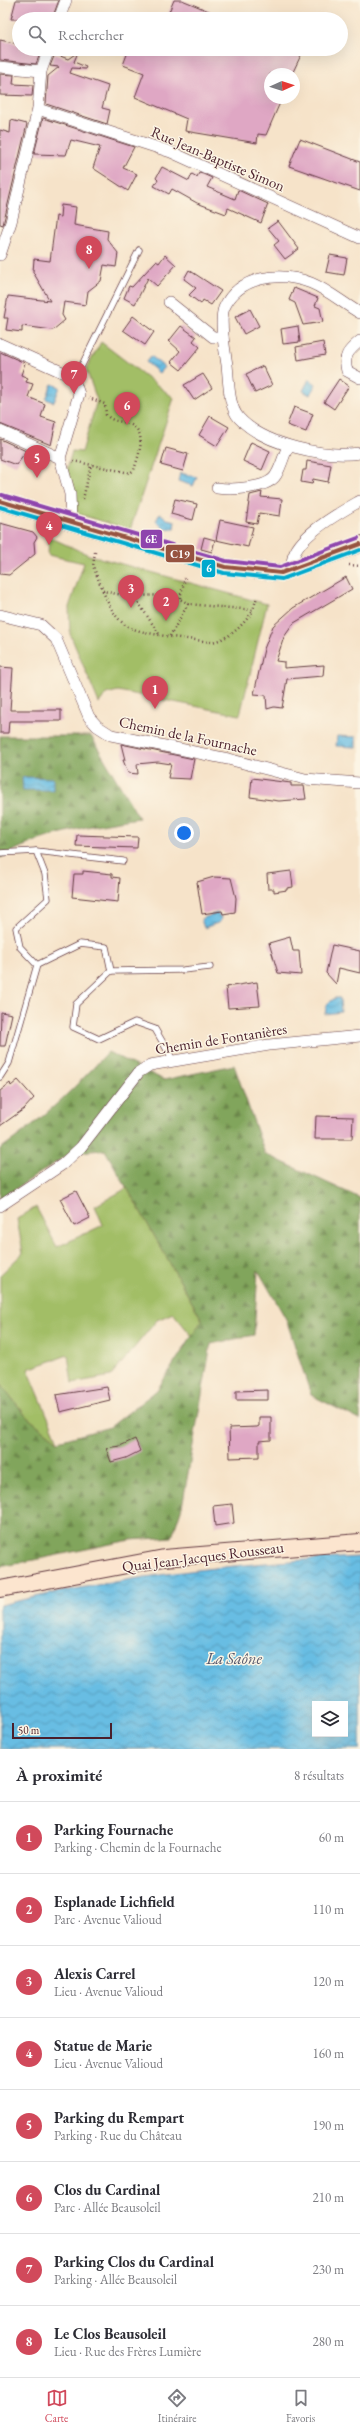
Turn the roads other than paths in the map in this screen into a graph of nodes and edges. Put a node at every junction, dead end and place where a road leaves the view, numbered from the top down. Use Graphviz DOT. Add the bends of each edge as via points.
graph roads {
  1 [pos="66,0"];
  2 [pos="62,12"];
  3 [pos="46,56"];
  4 [pos="0,67"];
  5 [pos="41,71"];
  6 [pos="38,109"];
  7 [pos="360,238"];
  8 [pos="139,250"];
  9 [pos="0,254"];
  10 [pos="169,302"];
  11 [pos="360,313"];
  12 [pos="223,337"];
  13 [pos="360,341"];
  14 [pos="0,344"];
  15 [pos="73,377"];
  16 [pos="360,378"];
  17 [pos="0,431"];
  18 [pos="288,446"];
  19 [pos="360,453"];
  20 [pos="60,458"];
  21 [pos="217,488"];
  22 [pos="0,501"];
  23 [pos="360,502"];
  24 [pos="71,522"];
  25 [pos="360,544"];
  26 [pos="293,569"];
  27 [pos="0,615"];
  28 [pos="360,782"];
  29 [pos="36,851"];
  30 [pos="0,853"];
  31 [pos="122,860"];
  32 [pos="37,965"];
  33 [pos="210,967"];
  34 [pos="111,971"];
  35 [pos="360,1036"];
  36 [pos="173,1060"];
  37 [pos="0,1077"];
  38 [pos="0,1206"];
  39 [pos="360,1542"];
  40 [pos="0,1589"];
  1 -- 2 [label="street"];
  3 -- 5 [label="street"];
  4 -- 5 [label="street"];
  5 -- 6 [label="street"];
  6 -- 7 [label="street, Rue Jean-Baptiste Simon" via="171,152"];
  6 -- 9 [label="street" via="11,222"];
  8 -- 15 [label="lane" via="80,369"];
  10 -- 12 [label="street" via="213,337"];
  11 -- 12 [label="street" via="311,283 283,277 259,278 239,289 224,309"];
  12 -- 18 [label="street" via="232,404 238,417 254,430"];
  13 -- 16 [label="street" via="348,350 344,361 348,371"];
  14 -- 15 [label="street"];
  15 -- 20 [label="street" via="79,394"];
  17 -- 20 [label="street"];
  18 -- 19 [label="street" via="344,455"];
  18 -- 21 [label="street" via="276,476 270,482 233,490"];
  20 -- 24 [label="street" via="70,494"];
  22 -- 24 [label="main road"];
  23 -- 26 [label="street" via="306,537 295,550 291,562"];
  24 -- 26 [label="main road" via="225,568 273,573"];
  25 -- 26 [label="main road"];
  27 -- 28 [label="street, Chemin de la Fournache" via="41,626 56,639 89,717 103,731 115,737 228,759 305,779"];
  29 -- 30 [label="lane"];
  29 -- 31 [label="lane"];
  29 -- 32 [label="lane" via="45,874 48,899 16,928 20,947"];
  32 -- 34 [label="lane" via="80,944 106,947"];
  32 -- 37 [label="lane" via="9,1063"];
  33 -- 34 [label="lane"];
  34 -- 36 [label="lane" via="76,1004 73,1027 99,1039 135,1022 155,1029"];
  35 -- 36 [label="street, Chemin de Fontanières" via="269,1045"];
  36 -- 38 [label="street, Chemin de Fontanières" via="150,1065 139,1072 81,1147 63,1164"];
  39 -- 40 [label="main road, Quai Jean-Jacques Rousseau" via="164,1558"];
}
